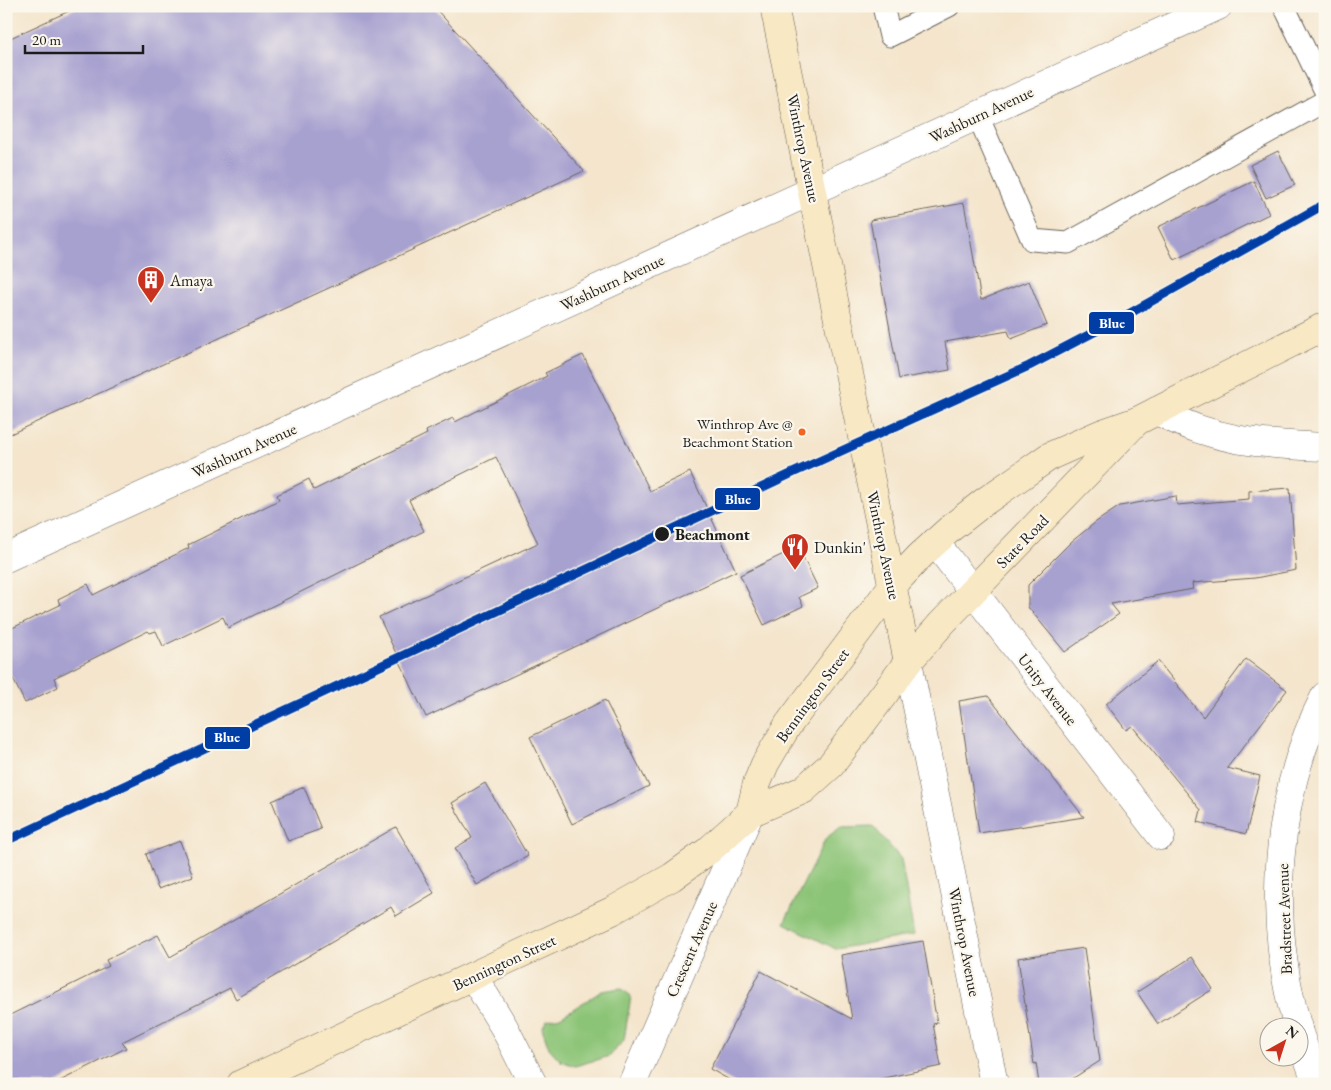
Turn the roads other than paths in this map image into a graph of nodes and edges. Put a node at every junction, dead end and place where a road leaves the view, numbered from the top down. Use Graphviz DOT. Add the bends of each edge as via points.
graph roads {
  1 [pos="774,6"];
  2 [pos="884,6"];
  3 [pos="949,6"];
  4 [pos="1218,6"];
  5 [pos="1284,6"];
  6 [pos="1325,91"];
  7 [pos="1325,101"];
  8 [pos="978,116"];
  9 [pos="812,191"];
  10 [pos="1325,326"];
  11 [pos="1147,416"];
  12 [pos="1325,448"];
  13 [pos="935,542"];
  14 [pos="6,558"];
  15 [pos="893,585"];
  16 [pos="973,591"];
  17 [pos="908,662"];
  18 [pos="1325,696"];
  19 [pos="750,813"];
  20 [pos="1161,836"];
  21 [pos="473,976"];
  22 [pos="1295,1018"];
  23 [pos="1308,1058"];
  24 [pos="241,1084"];
  25 [pos="533,1084"];
  26 [pos="632,1084"];
  27 [pos="994,1084"];
  28 [pos="1317,1084"];
  1 -- 9 [label="main road, Winthrop Avenue"];
  2 -- 3 [label="lane" via="890,36"];
  4 -- 8 [label="street, Washburn Avenue"];
  5 -- 6 [label="lane"];
  7 -- 8 [label="lane" via="1068,243 1032,240"];
  8 -- 9 [label="street, Washburn Avenue"];
  9 -- 14 [label="street, Washburn Avenue"];
  9 -- 15 [label="main road, Winthrop Avenue"];
  10 -- 11 [label="main road, State Road"];
  11 -- 12 [label="street" via="1175,421 1228,438 1271,445"];
  11 -- 13 [label="main road, State Road" via="1037,464"];
  11 -- 16 [label="main road, State Road"];
  13 -- 15 [label="main road, State Road"];
  13 -- 16 [label="street, Unity Avenue"];
  15 -- 17 [label="main road, Winthrop Avenue"];
  15 -- 19 [label="main road, Bennington Street" via="776,744 765,764"];
  16 -- 17 [label="main road, State Road"];
  16 -- 20 [label="street, Unity Avenue"];
  17 -- 19 [label="main road, Bennington Street" via="819,777 786,799"];
  17 -- 27 [label="street, Winthrop Avenue"];
  18 -- 22 [label="street, Bradstreet Avenue" via="1296,767 1282,844 1282,951"];
  19 -- 21 [label="main road, Bennington Street" via="708,851 654,889 612,912"];
  19 -- 26 [label="street, Crescent Avenue"];
  21 -- 24 [label="main road, Bennington Street"];
  21 -- 25 [label="street"];
  23 -- 28 [label="street, Bradstreet Avenue"];
}
